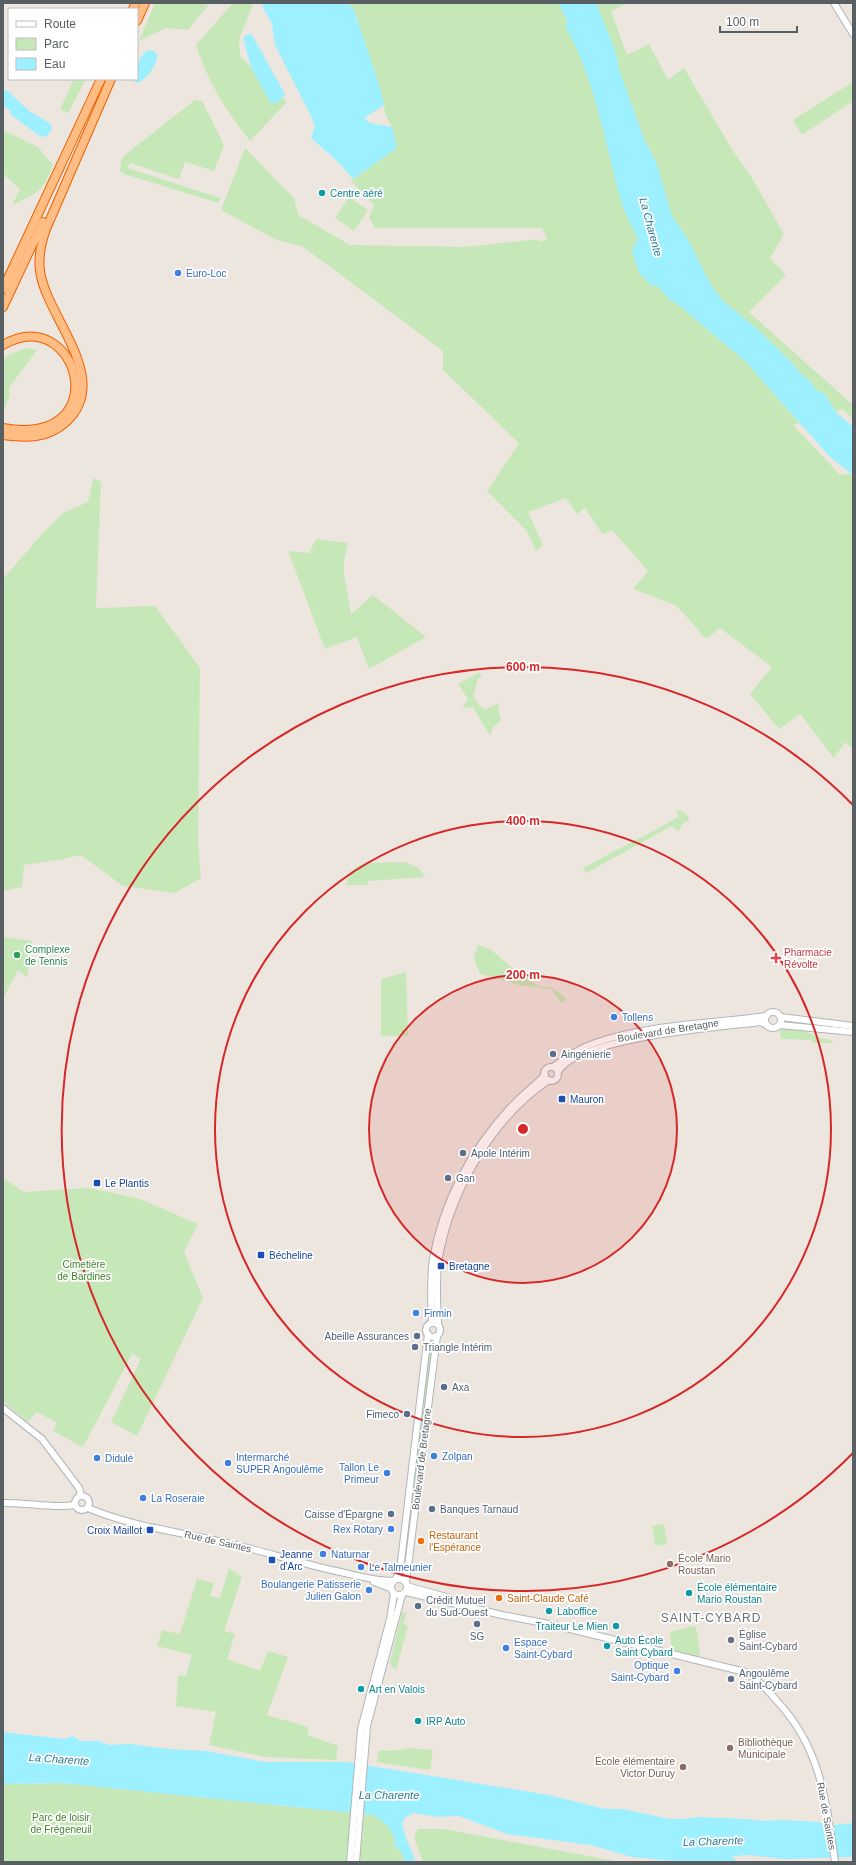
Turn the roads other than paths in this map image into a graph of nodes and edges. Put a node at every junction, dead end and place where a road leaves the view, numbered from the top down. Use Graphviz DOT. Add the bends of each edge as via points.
graph roads {
  1 [pos="145,3"];
  2 [pos="834,3"];
  3 [pos="138,19"];
  4 [pos="853,34"];
  5 [pos="101,80"];
  6 [pos="110,80"];
  7 [pos="110,80"];
  8 [pos="33,225"];
  9 [pos="3,281"];
  10 [pos="3,289"];
  11 [pos="3,306"];
  12 [pos="3,345"];
  13 [pos="3,428"];
  14 [pos="3,435"];
  15 [pos="766,1016"];
  16 [pos="781,1017"];
  17 [pos="767,1025"];
  18 [pos="780,1025"];
  19 [pos="853,1026"];
  20 [pos="853,1032"];
  21 [pos="553,1067"];
  22 [pos="558,1072"];
  23 [pos="547,1078"];
  24 [pos="435,1323"];
  25 [pos="428,1334"];
  26 [pos="437,1336"];
  27 [pos="3,1408"];
  28 [pos="81,1496"];
  29 [pos="3,1503"];
  30 [pos="75,1505"];
  31 [pos="88,1508"];
  32 [pos="350,1574"];
  33 [pos="394,1580"];
  34 [pos="405,1589"];
  35 [pos="392,1591"];
  36 [pos="362,1753"];
  37 [pos="356,1818"];
  38 [pos="350,1862"];
  39 [pos="356,1862"];
  40 [pos="835,1862"];
  1 -- 3 [label="highway"];
  2 -- 4 [label="main road"];
  5 -- 8 [label="highway"];
  6 -- 11 [label="highway"];
  7 -- 14 [label="highway" via="46,229 39,254 44,288 79,366 81,396 70,418 52,432 24,438"];
  8 -- 9 [label="highway"];
  8 -- 10 [label="highway"];
  12 -- 13 [label="highway" via="16,338 26,337 50,342 66,356 76,377 76,388 70,408 54,424 34,431"];
  15 -- 16 [label="main road" via="773,1012"];
  15 -- 17 [label="main road"];
  15 -- 21 [label="main road, Boulevard de Bretagne" via="625,1035 594,1043 571,1054"];
  16 -- 18 [label="main road"];
  16 -- 19 [label="main road"];
  17 -- 18 [label="main road" via="773,1028"];
  17 -- 22 [label="main road, Boulevard de Bretagne" via="760,1022 630,1040 590,1051 564,1065"];
  18 -- 20 [label="main road"];
  21 -- 22 [label="main road"];
  21 -- 23 [label="main road, Boulevard de Bretagne" via="547,1069"];
  22 -- 23 [label="main road, Boulevard de Bretagne" via="556,1078"];
  23 -- 24 [label="main road" via="522,1095 493,1127 455,1188 440,1230 433,1260"];
  24 -- 25 [label="main road" via="426,1328"];
  24 -- 26 [label="main road" via="440,1331"];
  25 -- 26 [label="main road" via="432,1337"];
  25 -- 33 [label="main road, Boulevard de Bretagne" via="400,1570"];
  26 -- 34 [label="main road, Boulevard de Bretagne"];
  27 -- 28 [label="main road" via="42,1439 79,1488"];
  28 -- 30 [label="main road" via="75,1500"];
  28 -- 31 [label="main road" via="88,1499"];
  29 -- 30 [label="main road"];
  30 -- 31 [label="main road" via="81,1510"];
  31 -- 32 [label="main road, Rue de Saintes" via="128,1521"];
  32 -- 33 [label="main road, Rue de Saintes"];
  32 -- 35 [label="main road, Rue de Saintes"];
  33 -- 34 [label="main road, Rue de Saintes" via="402,1579"];
  33 -- 35 [label="main road, Boulevard de Bretagne"];
  34 -- 35 [label="main road, Rue de Saintes"];
  34 -- 36 [label="main road, Boulevard de Bretagne" via="367,1726"];
  34 -- 40 [label="main road, Rue de Saintes" via="745,1672 790,1714 813,1756 825,1793"];
  35 -- 36 [label="main road, Boulevard de Bretagne" via="390,1619 363,1721"];
  36 -- 37 [label="main road"];
  37 -- 38 [label="main road"];
  37 -- 39 [label="main road"];
}
